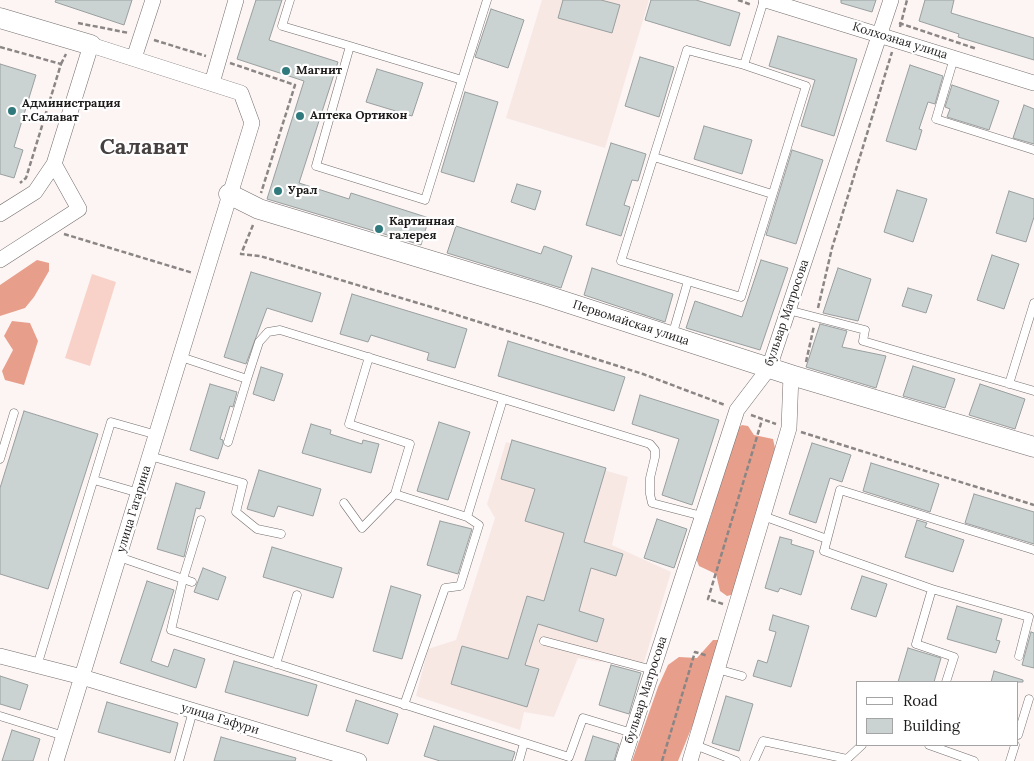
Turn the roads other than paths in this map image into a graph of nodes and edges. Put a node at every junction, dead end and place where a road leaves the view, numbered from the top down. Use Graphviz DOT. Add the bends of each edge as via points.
graph roads {
  1 [pos="153,0"];
  2 [pos="236,0"];
  3 [pos="290,0"];
  4 [pos="487,0"];
  5 [pos="891,0"];
  6 [pos="764,3"];
  7 [pos="0,18"];
  8 [pos="883,28"];
  9 [pos="91,45"];
  10 [pos="350,46"];
  11 [pos="134,58"];
  12 [pos="954,58"];
  13 [pos="744,65"];
  14 [pos="462,80"];
  15 [pos="212,82"];
  16 [pos="1034,83"];
  17 [pos="1034,150"];
  18 [pos="654,157"];
  19 [pos="54,164"];
  20 [pos="229,194"];
  21 [pos="772,194"];
  22 [pos="0,214"];
  23 [pos="0,260"];
  24 [pos="688,281"];
  25 [pos="1034,303"];
  26 [pos="788,310"];
  27 [pos="672,336"];
  28 [pos="369,357"];
  29 [pos="180,358"];
  30 [pos="769,368"];
  31 [pos="798,369"];
  32 [pos="247,379"];
  33 [pos="1008,384"];
  34 [pos="1034,391"];
  35 [pos="503,399"];
  36 [pos="14,413"];
  37 [pos="156,435"];
  38 [pos="228,442"];
  39 [pos="1034,447"];
  40 [pos="150,456"];
  41 [pos="0,459"];
  42 [pos="94,480"];
  43 [pos="139,493"];
  44 [pos="395,494"];
  45 [pos="344,503"];
  46 [pos="702,516"];
  47 [pos="763,516"];
  48 [pos="467,517"];
  49 [pos="201,520"];
  50 [pos="280,534"];
  51 [pos="827,539"];
  52 [pos="1034,550"];
  53 [pos="119,557"];
  54 [pos="182,579"];
  55 [pos="192,582"];
  56 [pos="932,588"];
  57 [pos="297,595"];
  58 [pos="1034,609"];
  59 [pos="1029,616"];
  60 [pos="544,641"];
  61 [pos="0,656"];
  62 [pos="1020,656"];
  63 [pos="276,664"];
  64 [pos="37,666"];
  65 [pos="717,669"];
  66 [pos="653,670"];
  67 [pos="742,676"];
  68 [pos="82,677"];
  69 [pos="946,681"];
  70 [pos="1029,699"];
  71 [pos="404,704"];
  72 [pos="193,711"];
  73 [pos="0,716"];
  74 [pos="1019,732"];
  75 [pos="632,733"];
  76 [pos="64,736"];
  77 [pos="524,743"];
  78 [pos="695,745"];
  79 [pos="861,746"];
  80 [pos="932,746"];
  81 [pos="1015,746"];
  82 [pos="847,760"];
  83 [pos="56,761"];
  84 [pos="179,761"];
  85 [pos="359,761"];
  86 [pos="519,761"];
  87 [pos="623,761"];
  88 [pos="690,761"];
  89 [pos="736,761"];
  90 [pos="754,761"];
  91 [pos="974,761"];
  92 [pos="1010,761"];
  1 -- 11 [label="street"];
  2 -- 15 [label="street"];
  3 -- 10 [label="lane" via="282,26"];
  4 -- 14 [label="lane"];
  5 -- 8 [label="street, бульвар Матросова"];
  6 -- 8 [label="street, Колхозная улица"];
  6 -- 13 [label="lane"];
  7 -- 9 [label="street"];
  8 -- 12 [label="street, Колхозная улица" via="896,39"];
  8 -- 26 [label="street, бульвар Матросова"];
  9 -- 11 [label="street, улица Гагарина"];
  9 -- 19 [label="street"];
  10 -- 14 [label="lane"];
  10 -- 14 [label="lane" via="316,166 425,200"];
  11 -- 15 [label="street, улица Гагарина"];
  12 -- 16 [label="street, Колхозная улица"];
  12 -- 17 [label="lane" via="936,119"];
  13 -- 18 [label="lane" via="687,50"];
  13 -- 21 [label="lane" via="806,86"];
  15 -- 20 [label="street, улица Гагарина" via="241,93 252,123"];
  18 -- 21 [label="lane"];
  18 -- 24 [label="lane" via="621,261"];
  19 -- 22 [label="street" via="35,192"];
  19 -- 23 [label="street" via="79,209"];
  20 -- 27 [label="street, Первомайская улица" via="259,209"];
  20 -- 29 [label="street, улица Гагарина"];
  21 -- 24 [label="lane" via="741,297"];
  24 -- 27 [label="lane"];
  25 -- 33 [label="lane"];
  26 -- 30 [label="street, бульвар Матросова"];
  26 -- 33 [label="lane" via="865,330 863,341"];
  27 -- 30 [label="street, Первомайская улица"];
  28 -- 32 [label="lane" via="280,330 268,332 260,342"];
  28 -- 35 [label="lane"];
  28 -- 44 [label="lane" via="349,424 410,444"];
  29 -- 32 [label="lane"];
  29 -- 37 [label="street, улица Гагарина"];
  30 -- 31 [label="street, Первомайская улица"];
  30 -- 46 [label="street, бульвар Матросова" via="737,410"];
  31 -- 39 [label="street, Первомайская улица"];
  31 -- 47 [label="street, бульвар Матросова" via="789,428"];
  32 -- 38 [label="lane"];
  33 -- 34 [label="lane"];
  35 -- 46 [label="lane" via="650,444 655,450 650,478 652,503"];
  35 -- 48 [label="lane"];
  36 -- 41 [label="lane"];
  37 -- 40 [label="street, улица Гагарина"];
  37 -- 42 [label="lane" via="111,422"];
  40 -- 43 [label="street, улица Гагарина"];
  40 -- 50 [label="lane" via="244,483 236,512 257,530"];
  42 -- 43 [label="lane"];
  42 -- 64 [label="lane"];
  43 -- 53 [label="street, улица Гагарина"];
  44 -- 45 [label="lane" via="362,528"];
  44 -- 48 [label="lane"];
  46 -- 66 [label="street, бульвар Матросова"];
  47 -- 51 [label="lane"];
  47 -- 65 [label="street, бульвар Матросова"];
  48 -- 71 [label="lane" via="479,525 460,586 445,588"];
  49 -- 54 [label="lane"];
  51 -- 52 [label="lane" via="840,490"];
  51 -- 56 [label="lane" via="824,551"];
  53 -- 54 [label="lane"];
  53 -- 68 [label="street, улица Гагарина"];
  54 -- 55 [label="lane"];
  54 -- 63 [label="lane" via="171,630"];
  56 -- 59 [label="lane"];
  56 -- 69 [label="lane" via="916,644 954,657"];
  57 -- 63 [label="lane"];
  58 -- 59 [label="lane"];
  59 -- 62 [label="lane"];
  60 -- 66 [label="lane"];
  61 -- 64 [label="street, улица Гафури"];
  63 -- 71 [label="lane"];
  64 -- 68 [label="street, улица Гафури"];
  65 -- 67 [label="lane"];
  65 -- 78 [label="street, бульвар Матросова"];
  66 -- 75 [label="street, бульвар Матросова"];
  68 -- 72 [label="street, улица Гафури"];
  68 -- 76 [label="street, улица Гагарина"];
  70 -- 74 [label="lane"];
  71 -- 77 [label="lane"];
  72 -- 84 [label="lane"];
  72 -- 85 [label="street, улица Гафури"];
  73 -- 76 [label="lane"];
  75 -- 77 [label="lane" via="584,718 570,757"];
  75 -- 87 [label="street, бульвар Матросова"];
  76 -- 83 [label="street, улица Гагарина"];
  77 -- 86 [label="lane"];
  78 -- 88 [label="street, бульвар Матросова"];
  78 -- 89 [label="lane"];
  79 -- 82 [label="lane"];
  80 -- 91 [label="lane"];
  81 -- 92 [label="lane"];
  82 -- 90 [label="lane" via="764,742"];
}
